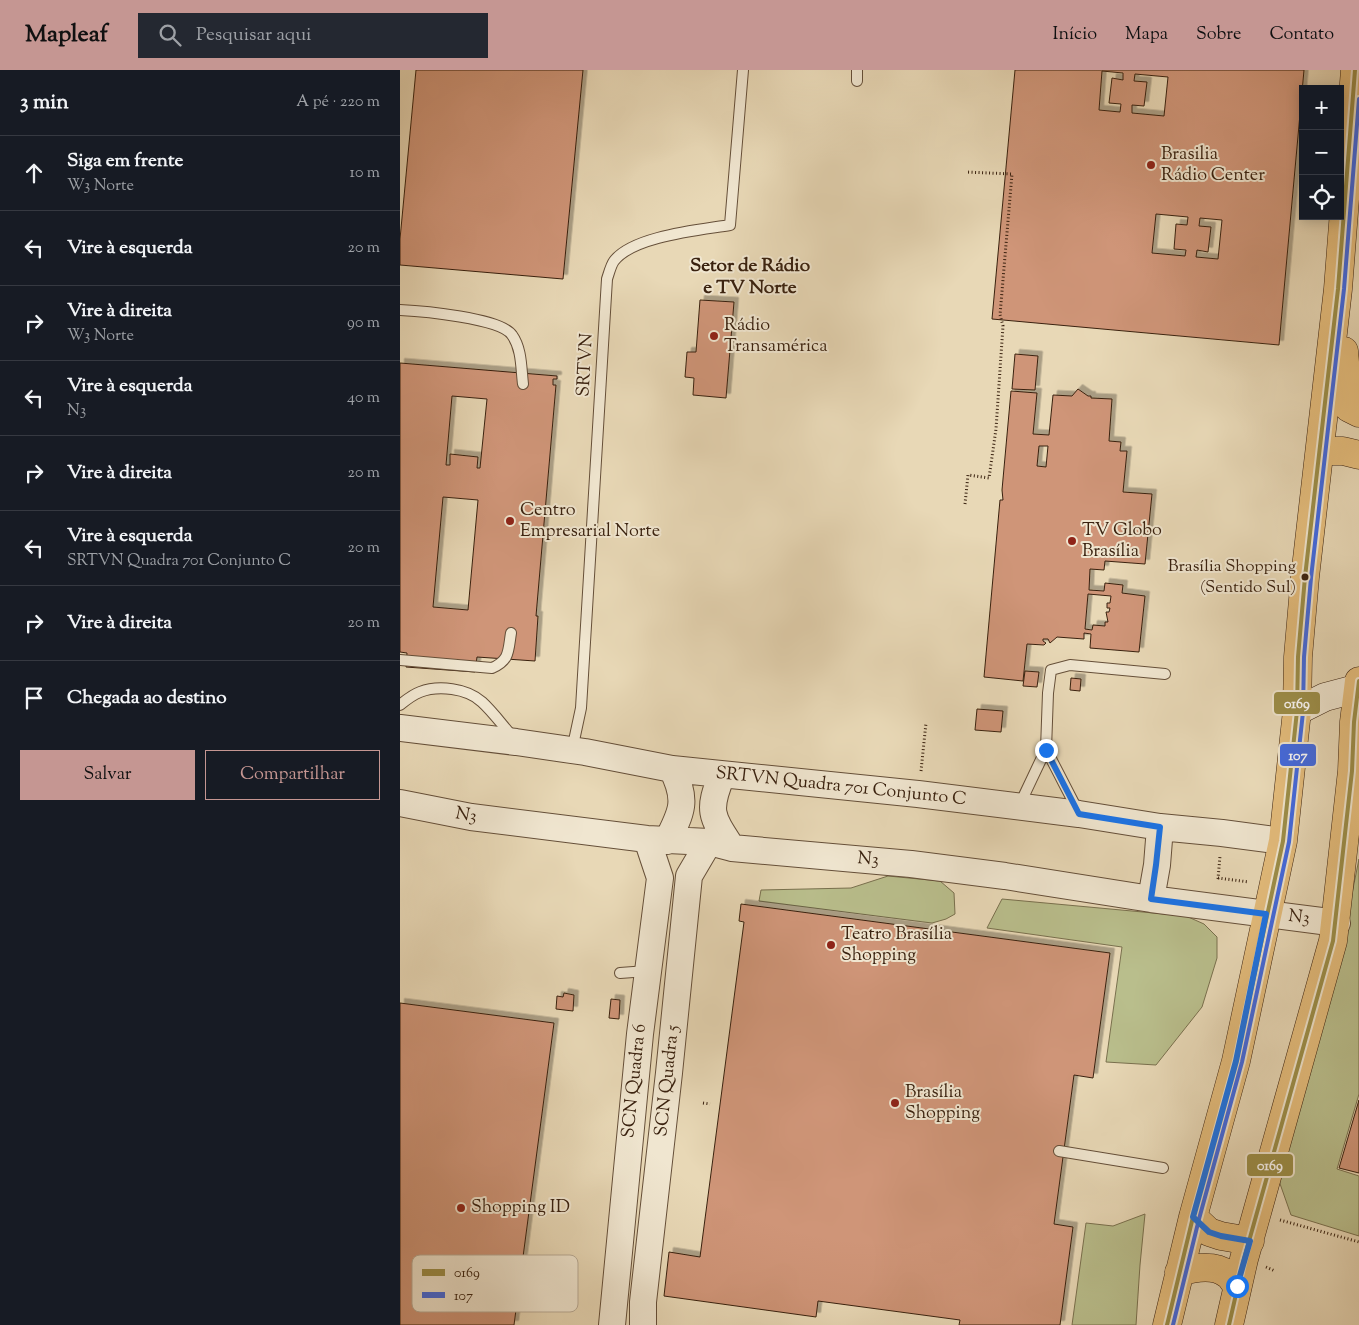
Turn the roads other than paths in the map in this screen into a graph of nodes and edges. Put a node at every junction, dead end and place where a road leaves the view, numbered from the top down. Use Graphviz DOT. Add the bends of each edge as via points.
graph roads {
  1 [pos="743,70"];
  2 [pos="857,70"];
  3 [pos="1355,70"];
  4 [pos="857,81"];
  5 [pos="1338,289"];
  6 [pos="400,310"];
  7 [pos="523,384"];
  8 [pos="1359,414"];
  9 [pos="1320,452"];
  10 [pos="1359,456"];
  11 [pos="511,633"];
  12 [pos="400,660"];
  13 [pos="1165,674"];
  14 [pos="1359,686"];
  15 [pos="400,705"];
  16 [pos="1297,711"];
  17 [pos="400,728"];
  18 [pos="516,742"];
  19 [pos="1046,750"];
  20 [pos="572,751"];
  21 [pos="672,769"];
  22 [pos="1355,771"];
  23 [pos="722,775"];
  24 [pos="400,803"];
  25 [pos="1019,806"];
  26 [pos="1079,814"];
  27 [pos="1160,827"];
  28 [pos="657,840"];
  29 [pos="1283,841"];
  30 [pos="721,845"];
  31 [pos="1151,899"];
  32 [pos="1266,914"];
  33 [pos="1337,922"];
  34 [pos="647,971"];
  35 [pos="620,972"];
  36 [pos="1059,1151"];
  37 [pos="1163,1168"];
  38 [pos="1193,1217"];
  39 [pos="1250,1241"];
  40 [pos="1179,1272"];
  41 [pos="1237,1286"];
  42 [pos="612,1325"];
  43 [pos="643,1325"];
  44 [pos="1167,1325"];
  45 [pos="1229,1325"];
  1 -- 20 [label="lane, SRTVN" via="730,225 649,240 627,249 614,261 607,279 581,708"];
  2 -- 4 [label="lane"];
  3 -- 5 [label="main road"];
  5 -- 8 [label="main road" via="1349,408"];
  5 -- 9 [label="main road"];
  6 -- 7 [label="lane" via="466,318 504,328 512,334 519,349"];
  9 -- 10 [label="main road" via="1343,451"];
  9 -- 16 [label="main road" via="1305,577"];
  11 -- 12 [label="lane" via="507,657 502,664 492,668"];
  13 -- 19 [label="lane" via="1070,665 1051,670"];
  14 -- 16 [label="main road" via="1325,696"];
  14 -- 22 [label="main road" via="1354,722"];
  15 -- 18 [label="lane" via="419,692 430,689 463,691 481,700"];
  16 -- 29 [label="main road"];
  17 -- 18 [label="street, SRTVN Quadra 701 Conjunto C"];
  18 -- 20 [label="street, SRTVN Quadra 701 Conjunto C"];
  19 -- 25 [label="lane"];
  19 -- 26 [label="lane"];
  20 -- 21 [label="street, SRTVN Quadra 701 Conjunto C"];
  21 -- 23 [label="street, SRTVN Quadra 701 Conjunto C"];
  21 -- 28 [label="street" via="683,803 679,818"];
  22 -- 33 [label="main road"];
  23 -- 25 [label="street, SRTVN Quadra 701 Conjunto C"];
  23 -- 30 [label="street" via="712,804"];
  24 -- 28 [label="street, N3" via="470,818"];
  25 -- 26 [label="street, SRTVN Quadra 701 Conjunto C"];
  26 -- 27 [label="street, SRTVN Quadra 701 Conjunto C"];
  27 -- 29 [label="street, SRTVN Quadra 701 Conjunto C"];
  27 -- 31 [label="street"];
  28 -- 30 [label="street, N3"];
  28 -- 34 [label="street, SCN Quadra 6" via="660,878"];
  29 -- 32 [label="main road"];
  30 -- 31 [label="street, N3" via="911,864"];
  30 -- 43 [label="street, SCN Quadra 5" via="689,876"];
  31 -- 32 [label="street, N3"];
  32 -- 33 [label="street, N3"];
  32 -- 38 [label="main road" via="1236,1061"];
  33 -- 39 [label="main road"];
  34 -- 35 [label="lane"];
  34 -- 42 [label="street, SCN Quadra 6"];
  36 -- 37 [label="lane"];
  38 -- 39 [label="main road" via="1209,1232"];
  38 -- 40 [label="main road"];
  39 -- 41 [label="main road"];
  40 -- 41 [label="main road" via="1210,1268 1226,1273"];
  40 -- 44 [label="main road"];
  41 -- 45 [label="main road"];
}
